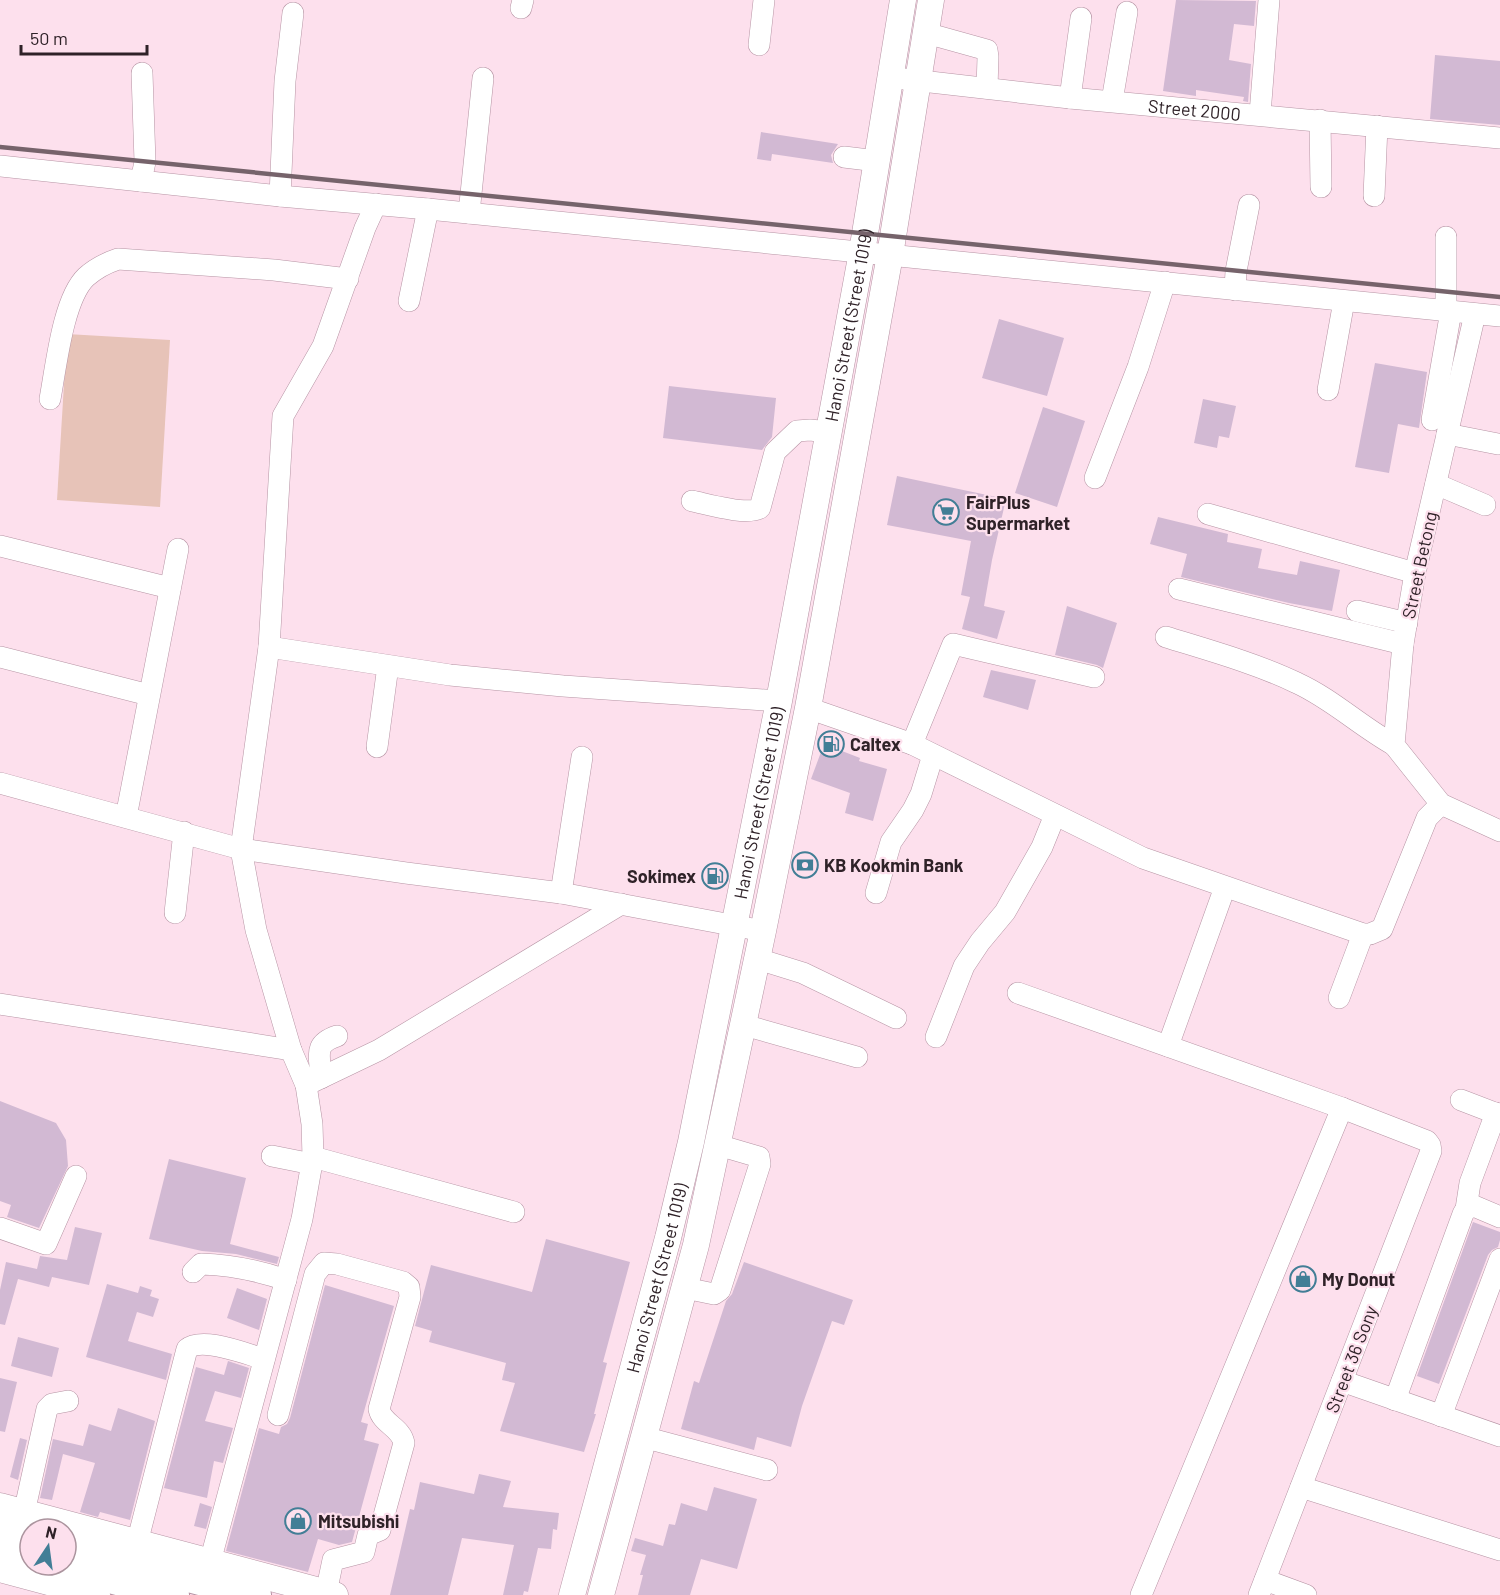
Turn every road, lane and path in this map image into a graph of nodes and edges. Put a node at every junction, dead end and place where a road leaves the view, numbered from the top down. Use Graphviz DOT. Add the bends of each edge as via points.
graph roads {
  1 [pos="764,0"];
  2 [pos="903,0"];
  3 [pos="932,0"];
  4 [pos="1269,0"];
  5 [pos="1127,12"];
  6 [pos="293,13"];
  7 [pos="1081,18"];
  8 [pos="926,33"];
  9 [pos="759,45"];
  10 [pos="142,73"];
  11 [pos="891,77"];
  12 [pos="483,78"];
  13 [pos="918,80"];
  14 [pos="987,88"];
  15 [pos="1070,98"];
  16 [pos="1112,101"];
  17 [pos="1260,114"];
  18 [pos="1320,120"];
  19 [pos="1377,126"];
  20 [pos="1500,138"];
  21 [pos="844,157"];
  22 [pos="877,161"];
  23 [pos="0,166"];
  24 [pos="141,181"];
  25 [pos="1321,187"];
  26 [pos="1374,195"];
  27 [pos="280,196"];
  28 [pos="376,204"];
  29 [pos="1249,205"];
  30 [pos="428,209"];
  31 [pos="469,213"];
  32 [pos="1446,237"];
  33 [pos="862,252"];
  34 [pos="890,255"];
  35 [pos="348,279"];
  36 [pos="1165,282"];
  37 [pos="1235,290"];
  38 [pos="409,301"];
  39 [pos="1344,301"];
  40 [pos="1449,311"];
  41 [pos="1475,314"];
  42 [pos="1500,316"];
  43 [pos="1328,390"];
  44 [pos="50,399"];
  45 [pos="1439,427"];
  46 [pos="828,432"];
  47 [pos="1498,444"];
  48 [pos="1095,478"];
  49 [pos="1436,483"];
  50 [pos="692,501"];
  51 [pos="1485,505"];
  52 [pos="1208,514"];
  53 [pos="0,546"];
  54 [pos="178,549"];
  55 [pos="1415,573"];
  56 [pos="170,588"];
  57 [pos="1179,589"];
  58 [pos="1357,611"];
  59 [pos="1405,633"];
  60 [pos="1166,637"];
  61 [pos="269,647"];
  62 [pos="0,657"];
  63 [pos="388,666"];
  64 [pos="1094,677"];
  65 [pos="149,695"];
  66 [pos="779,700"];
  67 [pos="808,708"];
  68 [pos="912,744"];
  69 [pos="1394,745"];
  70 [pos="377,747"];
  71 [pos="933,755"];
  72 [pos="582,757"];
  73 [pos="0,783"];
  74 [pos="1441,804"];
  75 [pos="1055,815"];
  76 [pos="126,817"];
  77 [pos="1500,831"];
  78 [pos="184,832"];
  79 [pos="241,849"];
  80 [pos="1225,886"];
  81 [pos="561,893"];
  82 [pos="876,893"];
  83 [pos="621,904"];
  84 [pos="175,913"];
  85 [pos="736,924"];
  86 [pos="764,931"];
  87 [pos="1363,934"];
  88 [pos="758,959"];
  89 [pos="1018,993"];
  90 [pos="1339,998"];
  91 [pos="0,1004"];
  92 [pos="896,1018"];
  93 [pos="744,1026"];
  94 [pos="337,1036"];
  95 [pos="936,1037"];
  96 [pos="1168,1046"];
  97 [pos="291,1050"];
  98 [pos="857,1057"];
  99 [pos="313,1081"];
  100 [pos="1461,1100"];
  101 [pos="1342,1108"];
  102 [pos="1498,1114"];
  103 [pos="718,1145"];
  104 [pos="272,1156"];
  105 [pos="312,1160"];
  106 [pos="76,1176"];
  107 [pos="1467,1209"];
  108 [pos="514,1212"];
  109 [pos="1500,1217"];
  110 [pos="0,1228"];
  111 [pos="1500,1258"];
  112 [pos="193,1272"];
  113 [pos="286,1280"];
  114 [pos="685,1288"];
  115 [pos="264,1359"];
  116 [pos="1342,1381"];
  117 [pos="1395,1400"];
  118 [pos="68,1401"];
  119 [pos="278,1416"];
  120 [pos="1441,1416"];
  121 [pos="643,1437"];
  122 [pos="1500,1437"];
  123 [pos="768,1470"];
  124 [pos="1301,1487"];
  125 [pos="14,1520"];
  126 [pos="138,1543"];
  127 [pos="78,1547"];
  128 [pos="0,1549"];
  129 [pos="1500,1550"];
  130 [pos="18,1554"];
  131 [pos="210,1562"];
  132 [pos="0,1569"];
  133 [pos="78,1570"];
  134 [pos="1262,1588"];
  135 [pos="275,1590"];
  136 [pos="330,1594"];
  137 [pos="97,1595"];
  138 [pos="174,1595"];
  139 [pos="572,1595"];
  140 [pos="601,1595"];
  141 [pos="1141,1595"];
  142 [pos="1306,1595"];
  1 -- 9 [label="street"];
  2 -- 11 [label="main road, Hanoi Street (Street 1019)"];
  3 -- 8 [label="main road, Hanoi Street (Street 1019)"];
  4 -- 17 [label="street"];
  5 -- 16 [label="street"];
  6 -- 27 [label="street" via="285,81"];
  7 -- 15 [label="street"];
  8 -- 13 [label="main road, Hanoi Street (Street 1019)"];
  8 -- 14 [label="street" via="987,50"];
  10 -- 24 [label="street" via="145,162"];
  11 -- 13 [label="street, Street 2000"];
  11 -- 22 [label="main road, Hanoi Street (Street 1019)"];
  12 -- 31 [label="street"];
  13 -- 14 [label="street, Street 2000"];
  13 -- 34 [label="main road, Hanoi Street (Street 1019)"];
  14 -- 15 [label="street, Street 2000"];
  15 -- 16 [label="street, Street 2000"];
  16 -- 17 [label="street, Street 2000"];
  17 -- 18 [label="street, Street 2000"];
  18 -- 19 [label="street, Street 2000"];
  18 -- 25 [label="street"];
  19 -- 20 [label="street, Street 2000"];
  19 -- 26 [label="street"];
  21 -- 22 [label="street"];
  22 -- 33 [label="main road, Hanoi Street (Street 1019)"];
  23 -- 24 [label="street"];
  24 -- 27 [label="street"];
  27 -- 28 [label="street"];
  28 -- 30 [label="street"];
  28 -- 35 [label="street"];
  29 -- 37 [label="street"];
  30 -- 31 [label="street"];
  30 -- 38 [label="street"];
  31 -- 33 [label="street"];
  32 -- 40 [label="street"];
  33 -- 34 [label="street"];
  33 -- 46 [label="main road, Hanoi Street (Street 1019)"];
  34 -- 36 [label="street"];
  34 -- 67 [label="main road, Hanoi Street (Street 1019)"];
  35 -- 44 [label="street" via="118,259 99,266 84,278 66,311"];
  35 -- 61 [label="street" via="323,346 283,416"];
  36 -- 37 [label="street"];
  36 -- 48 [label="street" via="1138,367"];
  37 -- 39 [label="street"];
  39 -- 40 [label="street"];
  39 -- 43 [label="street"];
  40 -- 41 [label="street"];
  40 -- 45 [label="street"];
  41 -- 42 [label="street"];
  41 -- 45 [label="street, Street Betong"];
  45 -- 47 [label="street"];
  45 -- 49 [label="street, Street Betong"];
  46 -- 50 [label="street" via="797,431 775,452 758,510"];
  46 -- 66 [label="main road, Hanoi Street (Street 1019)"];
  49 -- 51 [label="street"];
  49 -- 55 [label="street, Street Betong"];
  52 -- 55 [label="street"];
  53 -- 56 [label="street"];
  54 -- 56 [label="street"];
  55 -- 59 [label="street, Street Betong"];
  56 -- 65 [label="street"];
  57 -- 59 [label="street"];
  58 -- 59 [label="street"];
  59 -- 69 [label="street, Street Betong"];
  60 -- 69 [label="street" via="1297,682"];
  61 -- 63 [label="street"];
  61 -- 79 [label="street"];
  62 -- 65 [label="street"];
  63 -- 66 [label="street" via="563,686"];
  63 -- 70 [label="street"];
  64 -- 68 [label="street" via="953,644"];
  65 -- 76 [label="street"];
  66 -- 85 [label="main road, Hanoi Street (Street 1019)"];
  67 -- 68 [label="street"];
  67 -- 86 [label="main road, Hanoi Street (Street 1019)"];
  68 -- 71 [label="street"];
  69 -- 74 [label="street"];
  71 -- 75 [label="street"];
  71 -- 82 [label="street" via="921,794 891,842"];
  72 -- 81 [label="street"];
  73 -- 76 [label="street"];
  74 -- 77 [label="street"];
  74 -- 87 [label="street" via="1427,818 1382,929"];
  75 -- 80 [label="street" via="1143,858"];
  75 -- 95 [label="street" via="1042,847 1005,912 964,966"];
  76 -- 78 [label="street"];
  78 -- 79 [label="street"];
  78 -- 84 [label="street"];
  79 -- 81 [label="street"];
  79 -- 97 [label="street" via="256,930"];
  80 -- 87 [label="street"];
  80 -- 96 [label="street"];
  81 -- 83 [label="street"];
  83 -- 85 [label="street"];
  83 -- 99 [label="street" via="379,1050"];
  85 -- 86 [label="street"];
  85 -- 139 [label="main road, Hanoi Street (Street 1019)" via="668,1238"];
  86 -- 88 [label="main road, Hanoi Street (Street 1019)"];
  87 -- 90 [label="street"];
  88 -- 92 [label="street" via="803,973"];
  88 -- 93 [label="main road, Hanoi Street (Street 1019)"];
  89 -- 96 [label="street, Street 36 Sony"];
  91 -- 97 [label="street"];
  93 -- 98 [label="street"];
  93 -- 103 [label="main road, Hanoi Street (Street 1019)"];
  94 -- 99 [label="street" via="324,1040 320,1047"];
  96 -- 101 [label="street, Street 36 Sony"];
  97 -- 99 [label="street"];
  99 -- 105 [label="street"];
  100 -- 102 [label="street"];
  101 -- 116 [label="street, Street 36 Sony" via="1427,1141 1431,1151"];
  101 -- 141 [label="street"];
  102 -- 107 [label="street" via="1470,1183"];
  103 -- 114 [label="main road, Hanoi Street (Street 1019)"];
  103 -- 114 [label="street" via="759,1157 760,1164 720,1290 714,1294"];
  104 -- 105 [label="street"];
  105 -- 108 [label="street"];
  105 -- 113 [label="street"];
  106 -- 110 [label="street" via="46,1244"];
  107 -- 109 [label="street" via="1474,1206"];
  107 -- 117 [label="street"];
  111 -- 120 [label="street"];
  112 -- 113 [label="street" via="201,1264 230,1265"];
  113 -- 115 [label="street"];
  114 -- 121 [label="main road, Hanoi Street (Street 1019)"];
  115 -- 126 [label="street" via="213,1345 198,1344 187,1349"];
  115 -- 131 [label="street"];
  116 -- 117 [label="street"];
  116 -- 124 [label="street, Street 36 Sony"];
  117 -- 120 [label="street"];
  118 -- 125 [label="street" via="47,1409"];
  119 -- 136 [label="street" via="315,1274 324,1263 403,1282 409,1287 410,1298 379,1409 380,1415 403,1435 404,1443 381,1530 368,1535 364,1552 333,1560"];
  120 -- 122 [label="street"];
  121 -- 123 [label="street"];
  121 -- 140 [label="main road, Hanoi Street (Street 1019)"];
  124 -- 129 [label="street"];
  124 -- 134 [label="street, Street 36 Sony"];
  125 -- 126 [label="main road"];
  126 -- 131 [label="main road"];
  127 -- 135 [label="highway"];
  128 -- 130 [label="highway"];
  131 -- 135 [label="main road"];
  132 -- 137 [label="main road"];
  133 -- 138 [label="highway"];
  134 -- 142 [label="street"];
  135 -- 136 [label="main road"];
}
